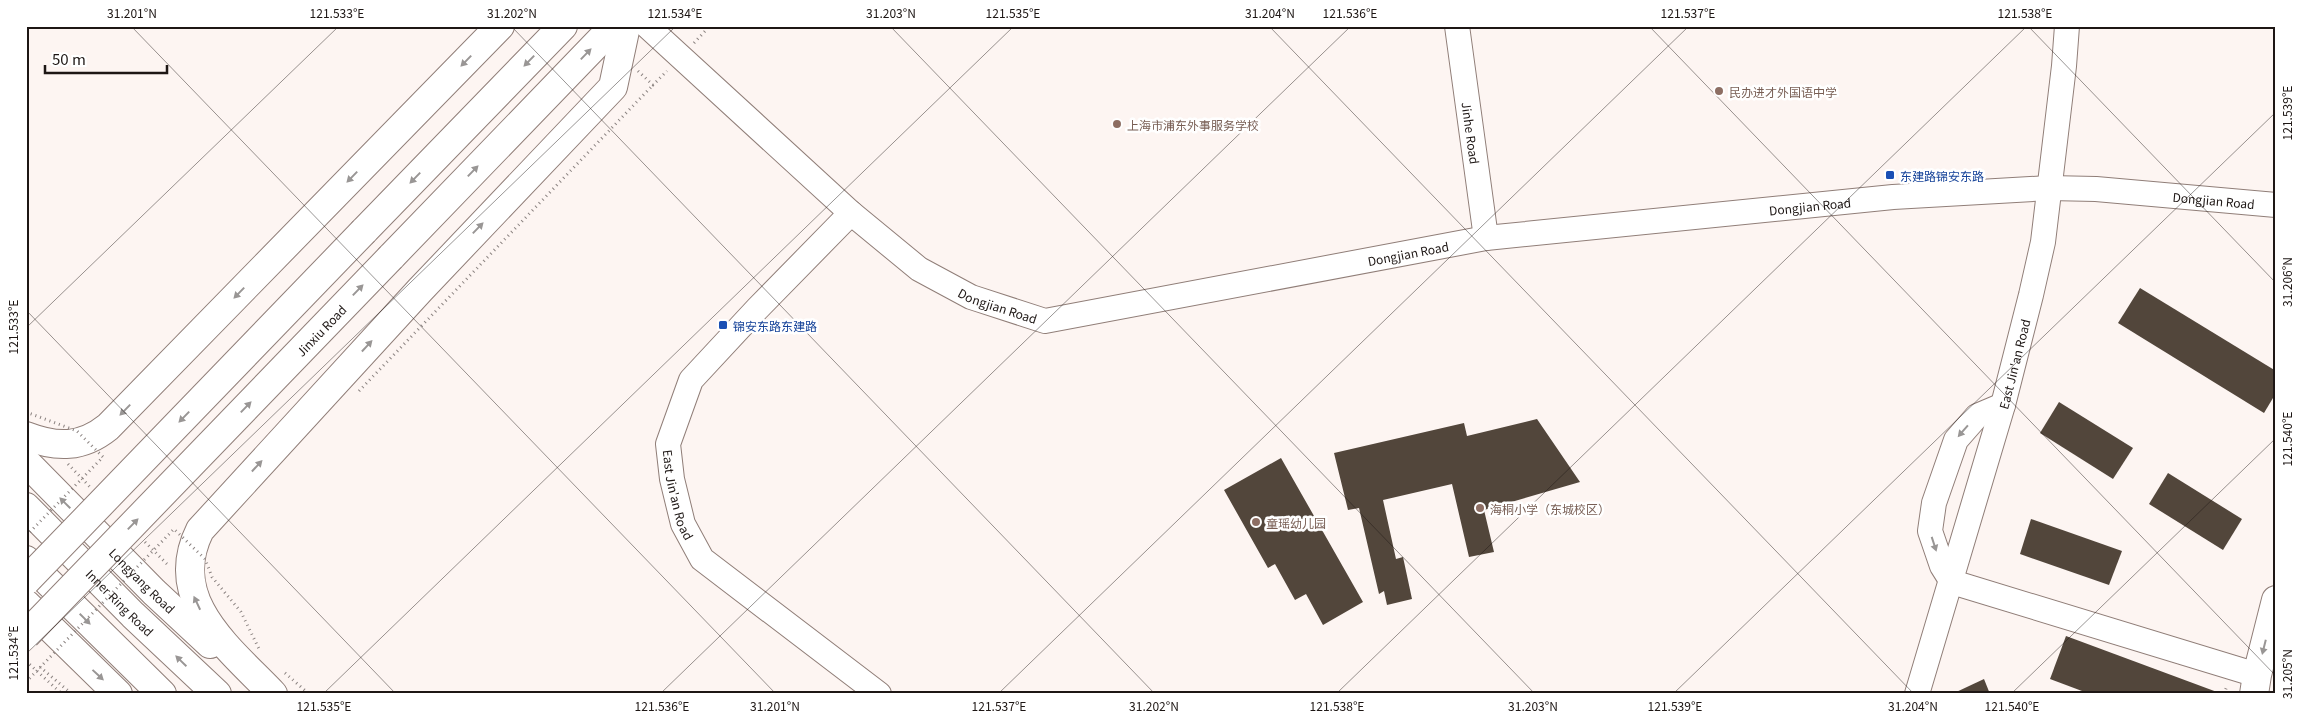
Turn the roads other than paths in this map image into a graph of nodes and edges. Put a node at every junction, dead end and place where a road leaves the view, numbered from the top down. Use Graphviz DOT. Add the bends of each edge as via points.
graph roads {
  1 [pos="500,26"];
  2 [pos="563,26"];
  3 [pos="614,26"];
  4 [pos="626,26"];
  5 [pos="647,26"];
  6 [pos="1457,26"];
  7 [pos="2067,26"];
  8 [pos="2049,188"];
  9 [pos="2276,205"];
  10 [pos="851,213"];
  11 [pos="1486,238"];
  12 [pos="2003,405"];
  13 [pos="39,440"];
  14 [pos="26,462"];
  15 [pos="26,507"];
  16 [pos="26,560"];
  17 [pos="26,581"];
  18 [pos="1952,582"];
  19 [pos="2276,600"];
  20 [pos="26,604"];
  21 [pos="26,635"];
  22 [pos="278,683"];
  23 [pos="2255,684"];
  24 [pos="118,694"];
  25 [pos="162,694"];
  26 [pos="217,694"];
  27 [pos="264,694"];
  28 [pos="879,694"];
  29 [pos="1917,694"];
  1 -- 13 [label="main road, one-way" via="108,427 81,443 62,446"];
  2 -- 17 [label="main road, one-way, bridge"];
  21 -- 3 [label="main road, Jinxiu Road, one-way, bridge"];
  22 -- 4 [label="main road, one-way" via="230,650 203,616 190,583 194,542 209,518 612,87"];
  5 -- 10 [label="street, Dongjian Road"];
  6 -- 11 [label="street, Jinhe Road"];
  7 -- 8 [label="street, East Jin'an Road"];
  8 -- 9 [label="street, Dongjian Road" via="2096,189"];
  8 -- 11 [label="street, Dongjian Road" via="1893,197"];
  8 -- 12 [label="street, East Jin'an Road" via="2043,242"];
  10 -- 11 [label="street, Dongjian Road" via="919,269 971,297 1045,321"];
  10 -- 28 [label="street, East Jin'an Road" via="691,380 668,444 672,479 683,524 702,559"];
  12 -- 18 [label="street, East Jin'an Road"];
  12 -- 18 [label="street, one-way" via="1977,416 1956,440 1934,503 1930,531 1942,566"];
  27 -- 14 [label="main road, Longyang Road, one-way" via="154,592"];
  26 -- 15 [label="main road, Inner Ring Road, one-way"];
  16 -- 25 [label="main road, one-way"];
  18 -- 23 [label="street"];
  18 -- 29 [label="street, East Jin'an Road"];
  19 -- 23 [label="main road, one-way"];
  20 -- 24 [label="main road, one-way"];
}
